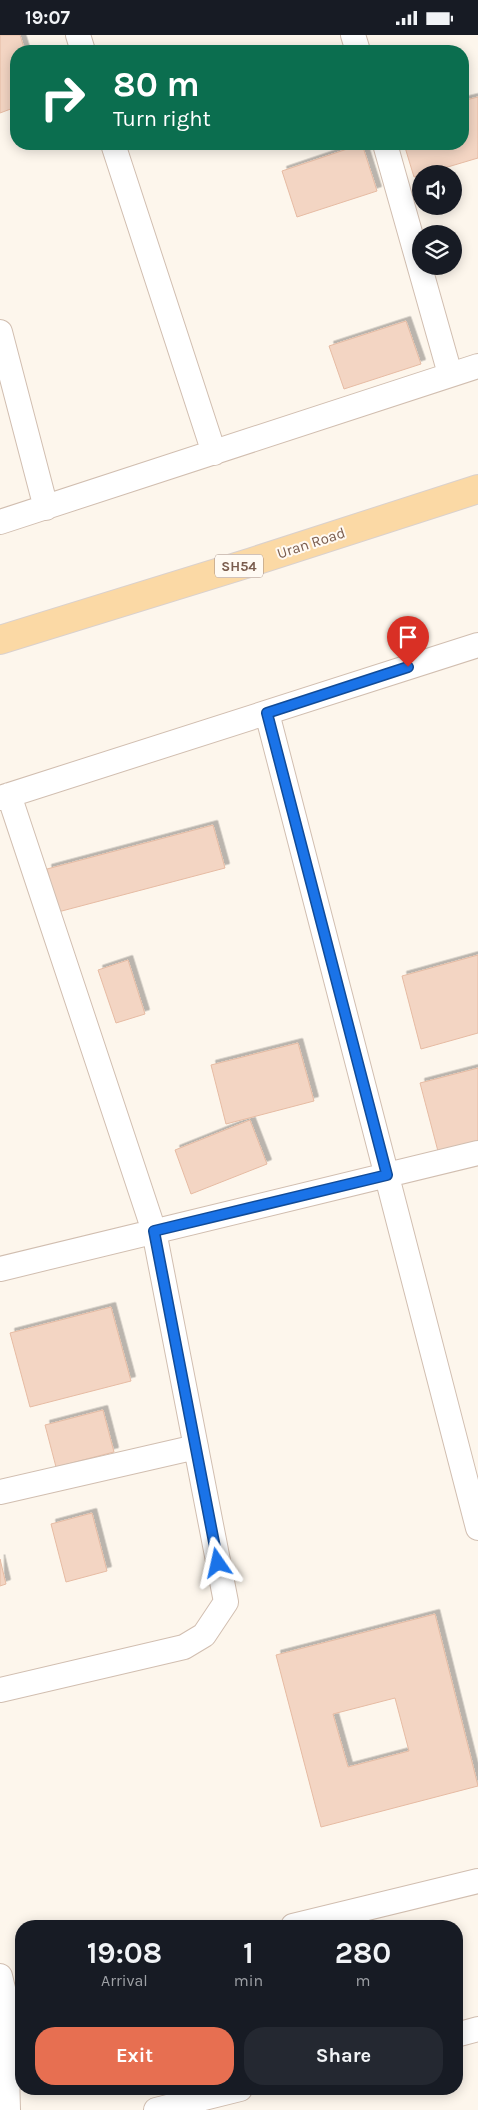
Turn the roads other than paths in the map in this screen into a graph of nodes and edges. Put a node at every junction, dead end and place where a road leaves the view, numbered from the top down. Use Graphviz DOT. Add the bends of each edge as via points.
graph roads {
  1 [pos="115,150"];
  2 [pos="386,150"];
  3 [pos="0,332"];
  4 [pos="478,366"];
  5 [pos="450,374"];
  6 [pos="214,453"];
  7 [pos="478,489"];
  8 [pos="46,508"];
  9 [pos="0,522"];
  10 [pos="0,640"];
  11 [pos="478,645"];
  12 [pos="267,713"];
  13 [pos="4,797"];
  14 [pos="478,1153"];
  15 [pos="387,1175"];
  16 [pos="154,1231"];
  17 [pos="0,1269"];
  18 [pos="196,1447"];
  19 [pos="0,1492"];
  20 [pos="478,1528"];
  21 [pos="0,1690"];
  22 [pos="478,1881"];
  23 [pos="319,1920"];
  24 [pos="7,1991"];
  25 [pos="478,2029"];
  26 [pos="463,2033"];
  27 [pos="216,2095"];
  28 [pos="8,2110"];
  29 [pos="156,2110"];
  1 -- 6 [label="street"];
  2 -- 5 [label="street"];
  3 -- 8 [label="street"];
  4 -- 5 [label="street"];
  5 -- 6 [label="street"];
  6 -- 8 [label="street"];
  7 -- 10 [label="main road, Uran Road / SH54"];
  8 -- 9 [label="street"];
  11 -- 12 [label="street"];
  12 -- 13 [label="street"];
  12 -- 15 [label="street"];
  13 -- 16 [label="street"];
  14 -- 15 [label="street"];
  15 -- 16 [label="street"];
  15 -- 20 [label="street"];
  16 -- 17 [label="street"];
  16 -- 18 [label="street"];
  18 -- 19 [label="street"];
  18 -- 21 [label="street" via="226,1602 204,1635 184,1647"];
  22 -- 23 [label="street"];
  24 -- 28 [label="street"];
  25 -- 26 [label="street"];
  27 -- 29 [label="street"];
}
